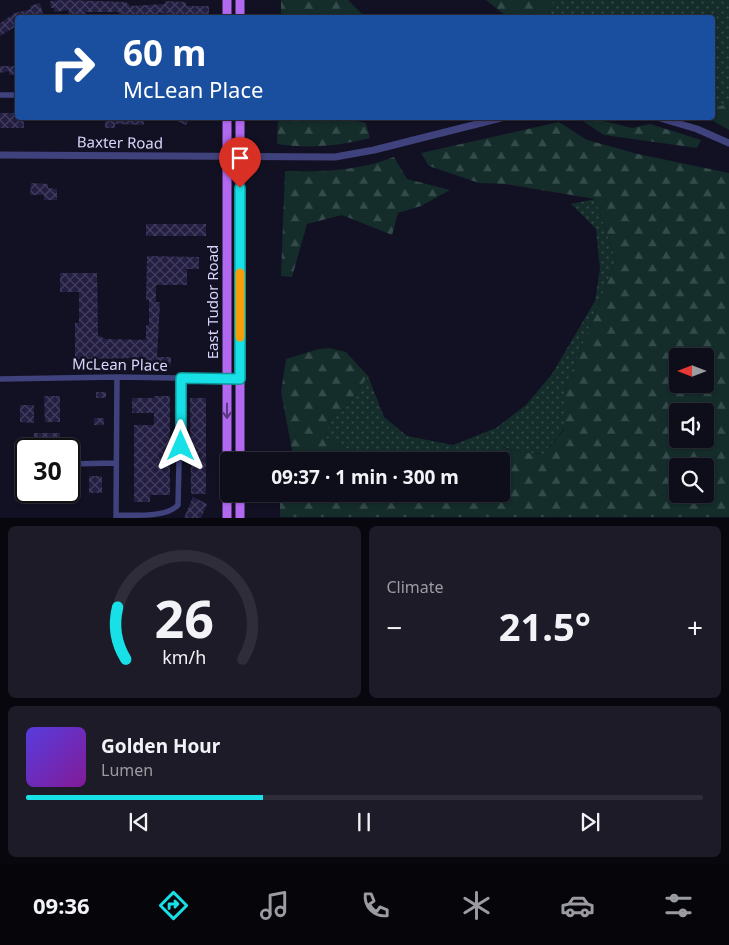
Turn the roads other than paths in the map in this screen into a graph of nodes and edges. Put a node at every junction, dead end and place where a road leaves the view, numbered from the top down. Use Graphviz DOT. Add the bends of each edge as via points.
graph roads {
  1 [pos="227,0"];
  2 [pos="240,0"];
  3 [pos="227,15"];
  4 [pos="240,15"];
  5 [pos="0,95"];
  6 [pos="15,95"];
  7 [pos="227,120"];
  8 [pos="240,120"];
  9 [pos="493,120"];
  10 [pos="667,120"];
  11 [pos="729,143"];
  12 [pos="0,155"];
  13 [pos="227,158"];
  14 [pos="240,158"];
  15 [pos="117,377"];
  16 [pos="181,378"];
  17 [pos="0,379"];
  18 [pos="227,379"];
  19 [pos="240,379"];
  20 [pos="240,452"];
  21 [pos="115,463"];
  22 [pos="80,464"];
  23 [pos="240,502"];
  24 [pos="116,516"];
  25 [pos="227,518"];
  26 [pos="240,518"];
  1 -- 3 [label="main road"];
  2 -- 4 [label="main road"];
  5 -- 6 [label="street"];
  7 -- 13 [label="main road, East Tudor Road"];
  8 -- 14 [label="main road, East Tudor Road"];
  9 -- 14 [label="street, Baxter Road" via="350,155"];
  10 -- 11 [label="street"];
  12 -- 13 [label="street, Baxter Road"];
  13 -- 14 [label="street, Baxter Road"];
  13 -- 18 [label="main road, East Tudor Road"];
  14 -- 19 [label="main road, East Tudor Road"];
  15 -- 16 [label="street, McLean Place"];
  15 -- 17 [label="street, McLean Place"];
  15 -- 21 [label="street"];
  16 -- 18 [label="street, McLean Place"];
  16 -- 24 [label="street" via="178,505 174,510 162,513"];
  18 -- 19 [label="street, McLean Place"];
  18 -- 25 [label="main road, East Tudor Road, one-way"];
  19 -- 20 [label="main road, East Tudor Road"];
  21 -- 22 [label="street"];
  21 -- 24 [label="street"];
  23 -- 26 [label="main road"];
}
